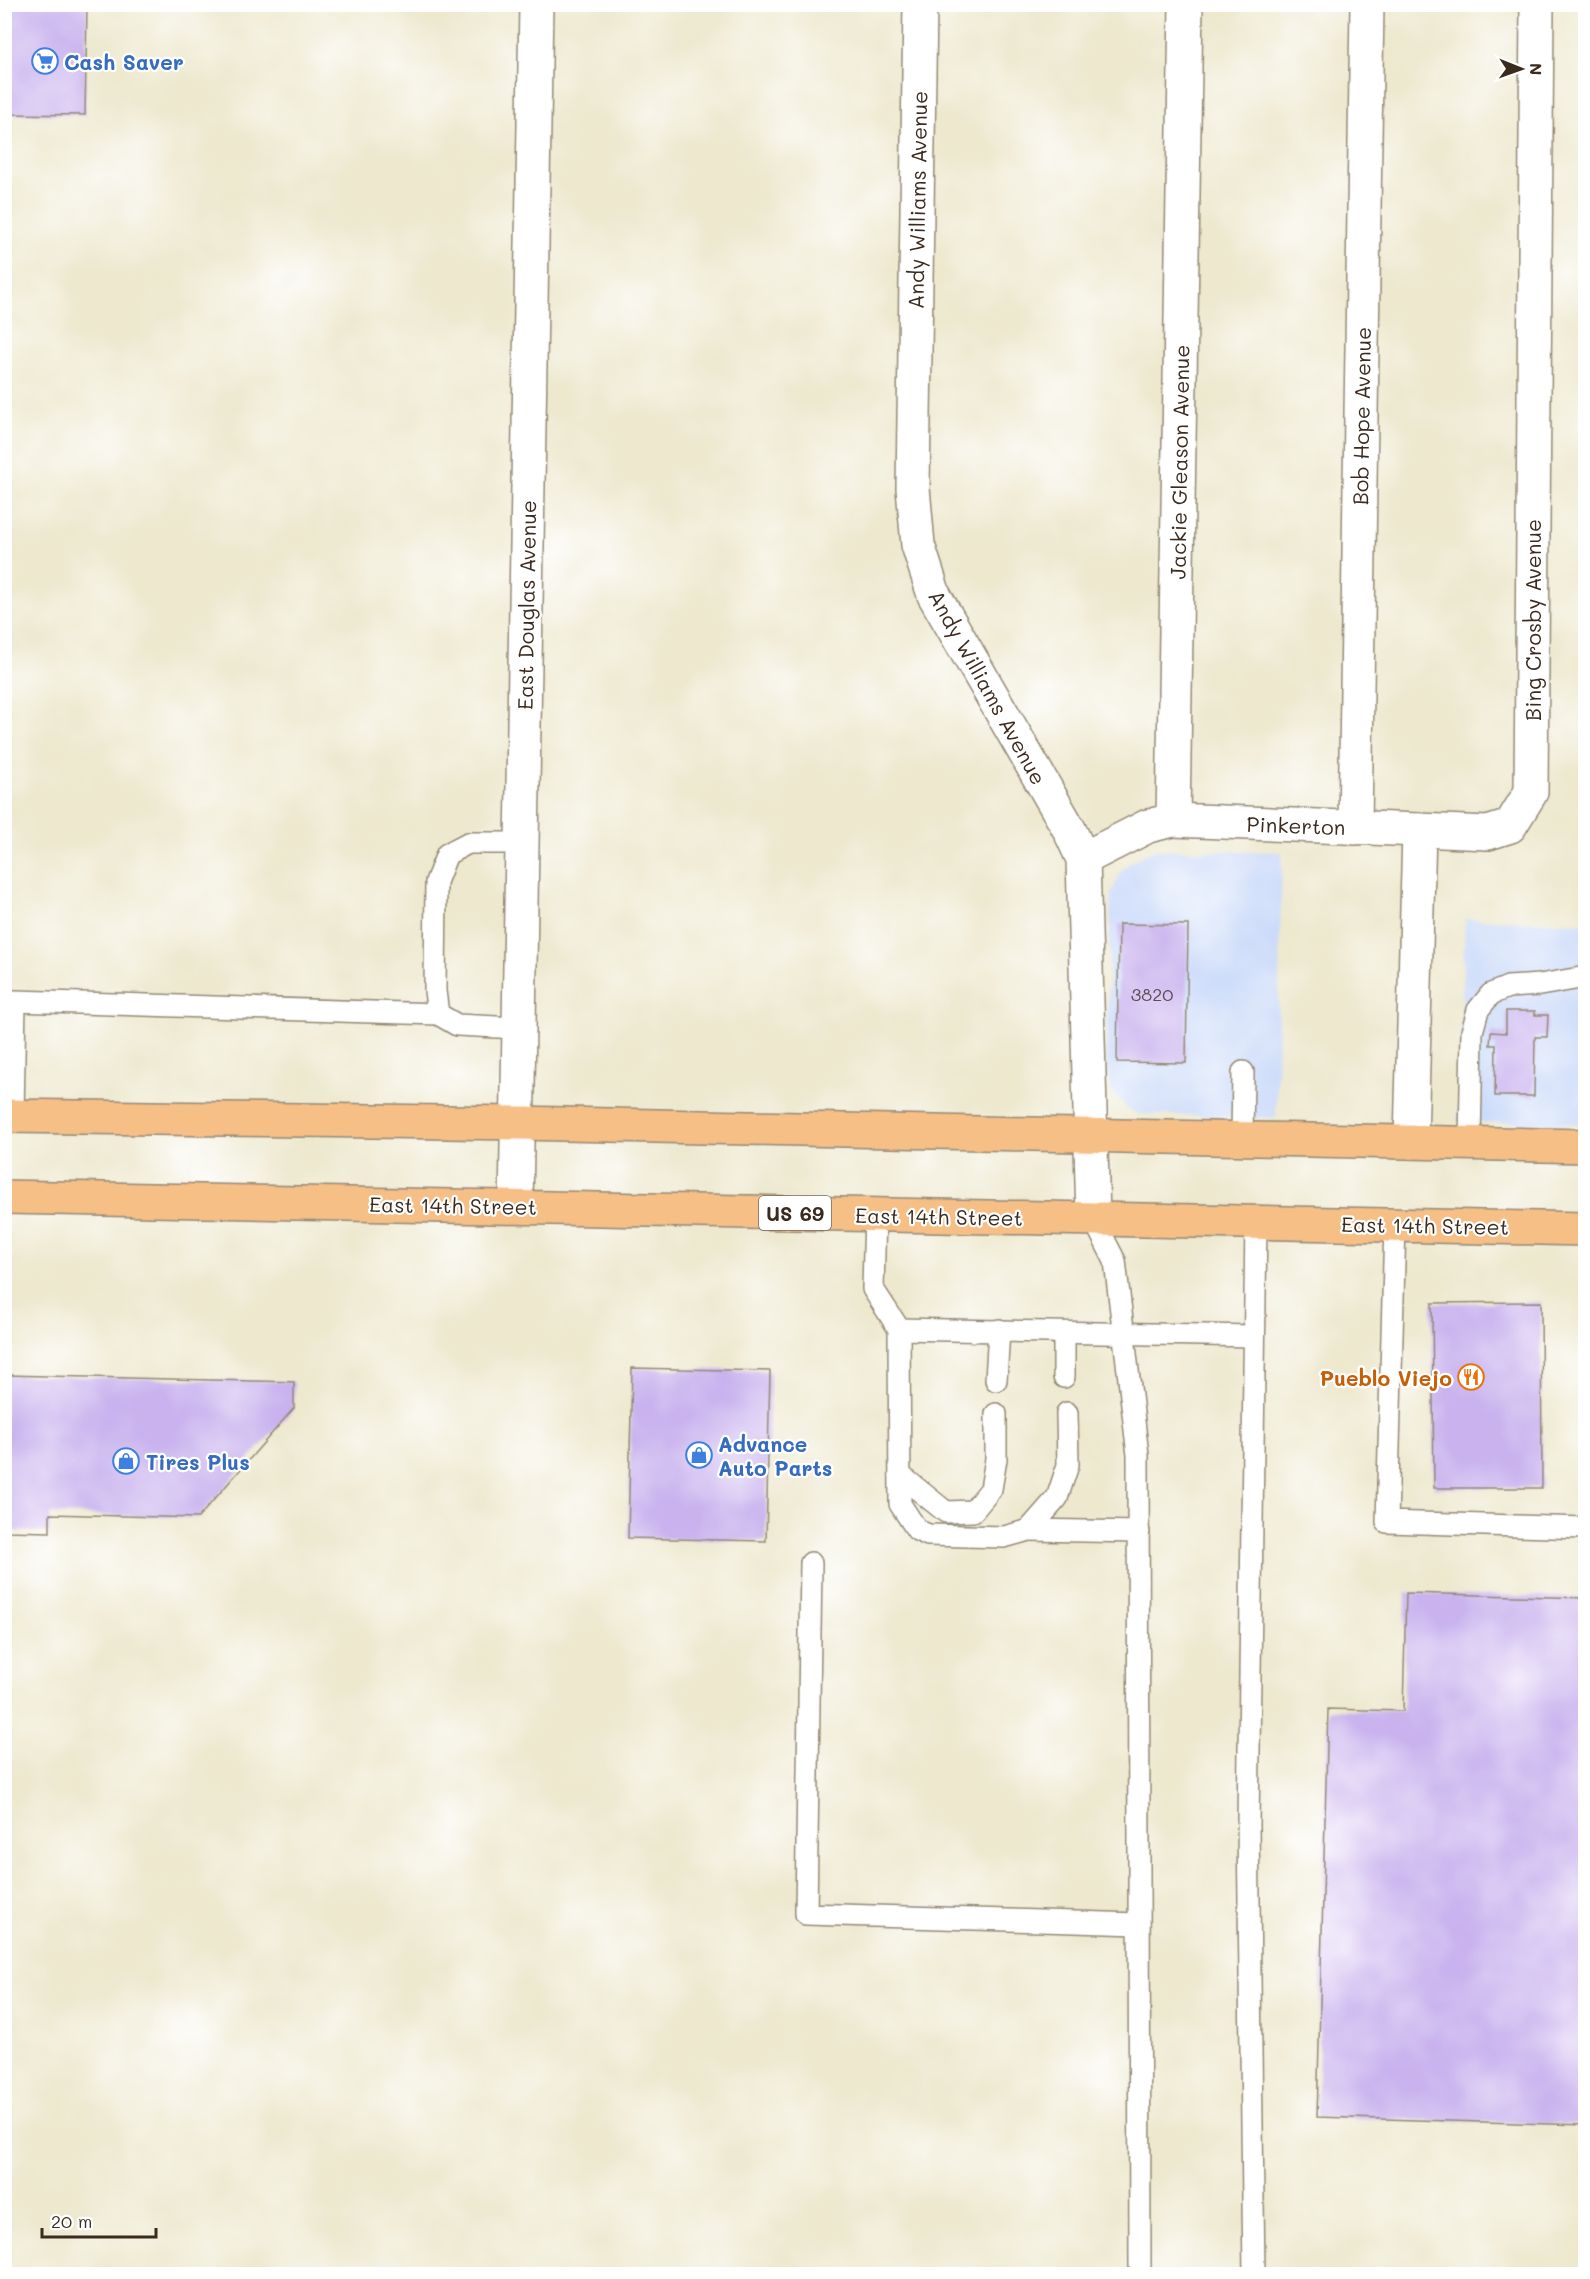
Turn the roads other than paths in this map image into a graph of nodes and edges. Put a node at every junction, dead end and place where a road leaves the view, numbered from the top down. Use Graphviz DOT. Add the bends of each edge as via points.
graph roads {
  1 [pos="536,4"];
  2 [pos="920,4"];
  3 [pos="1186,4"];
  4 [pos="1367,4"];
  5 [pos="1537,4"];
  6 [pos="1173,820"];
  7 [pos="1355,828"];
  8 [pos="1419,830"];
  9 [pos="523,843"];
  10 [pos="1083,859"];
  11 [pos="1586,977"];
  12 [pos="438,1014"];
  13 [pos="519,1028"];
  14 [pos="1243,1071"];
  15 [pos="9,1116"];
  16 [pos="518,1123"];
  17 [pos="1091,1135"];
  18 [pos="1242,1138"];
  19 [pos="1411,1142"];
  20 [pos="1470,1143"];
  21 [pos="1586,1146"];
  22 [pos="4,1197"];
  23 [pos="516,1206"];
  24 [pos="875,1214"];
  25 [pos="1093,1218"];
  26 [pos="1256,1221"];
  27 [pos="1395,1224"];
  28 [pos="1586,1229"];
  29 [pos="899,1329"];
  30 [pos="999,1330"];
  31 [pos="1064,1333"];
  32 [pos="1123,1335"];
  33 [pos="1254,1336"];
  34 [pos="1065,1377"];
  35 [pos="996,1380"];
  36 [pos="1067,1413"];
  37 [pos="996,1414"];
  38 [pos="900,1475"];
  39 [pos="1586,1528"];
  40 [pos="1029,1530"];
  41 [pos="1139,1532"];
  42 [pos="810,1563"];
  43 [pos="1139,1924"];
  44 [pos="1140,2274"];
  45 [pos="1254,2274"];
  1 -- 9 [label="street, East Douglas Avenue"];
  2 -- 10 [label="street, Andy Williams Avenue" via="913,488 918,544 934,595"];
  3 -- 6 [label="street, Jackie Gleason Avenue"];
  4 -- 7 [label="street, Bob Hope Avenue"];
  5 -- 8 [label="street, Bing Crosby Avenue" via="1531,792 1510,826 1488,833"];
  6 -- 7 [label="street, Pinkerton"];
  6 -- 10 [label="street" via="1148,826"];
  7 -- 8 [label="street, Pinkerton"];
  8 -- 19 [label="street"];
  9 -- 12 [label="lane" via="468,843 447,854 436,882"];
  9 -- 13 [label="street, East Douglas Avenue"];
  10 -- 17 [label="street, Andy Williams Avenue"];
  11 -- 20 [label="lane" via="1540,986 1508,987 1491,994 1478,1010 1472,1032"];
  12 -- 13 [label="lane" via="457,1025"];
  12 -- 15 [label="lane" via="15,1001"];
  13 -- 16 [label="street, East Douglas Avenue"];
  14 -- 18 [label="lane"];
  15 -- 16 [label="main road"];
  16 -- 17 [label="main road"];
  16 -- 23 [label="street, East Douglas Avenue"];
  17 -- 18 [label="main road"];
  17 -- 25 [label="street, Andy Williams Avenue"];
  18 -- 19 [label="main road"];
  19 -- 20 [label="main road"];
  20 -- 21 [label="main road"];
  22 -- 23 [label="main road, East 14th Street / US 69"];
  23 -- 24 [label="main road, East 14th Street / US 69"];
  24 -- 25 [label="main road, East 14th Street / US 69"];
  24 -- 29 [label="lane" via="873,1289"];
  25 -- 26 [label="main road, East 14th Street / US 69"];
  25 -- 32 [label="lane" via="1115,1261"];
  26 -- 27 [label="main road, East 14th Street / US 69"];
  26 -- 33 [label="lane"];
  27 -- 28 [label="main road, East 14th Street / US 69"];
  27 -- 39 [label="lane" via="1387,1522"];
  29 -- 30 [label="lane"];
  29 -- 38 [label="lane"];
  30 -- 31 [label="lane"];
  30 -- 35 [label="lane"];
  31 -- 32 [label="lane"];
  31 -- 34 [label="lane"];
  32 -- 33 [label="lane"];
  32 -- 41 [label="lane" via="1138,1455"];
  33 -- 45 [label="lane" via="1248,1826"];
  36 -- 40 [label="lane" via="1068,1466 1057,1498"];
  37 -- 38 [label="lane" via="991,1489 973,1511 946,1512"];
  38 -- 40 [label="lane" via="900,1504 917,1530 928,1535 1004,1537"];
  40 -- 41 [label="lane"];
  41 -- 43 [label="lane"];
  42 -- 43 [label="lane" via="806,1914"];
  43 -- 44 [label="lane"];
}
